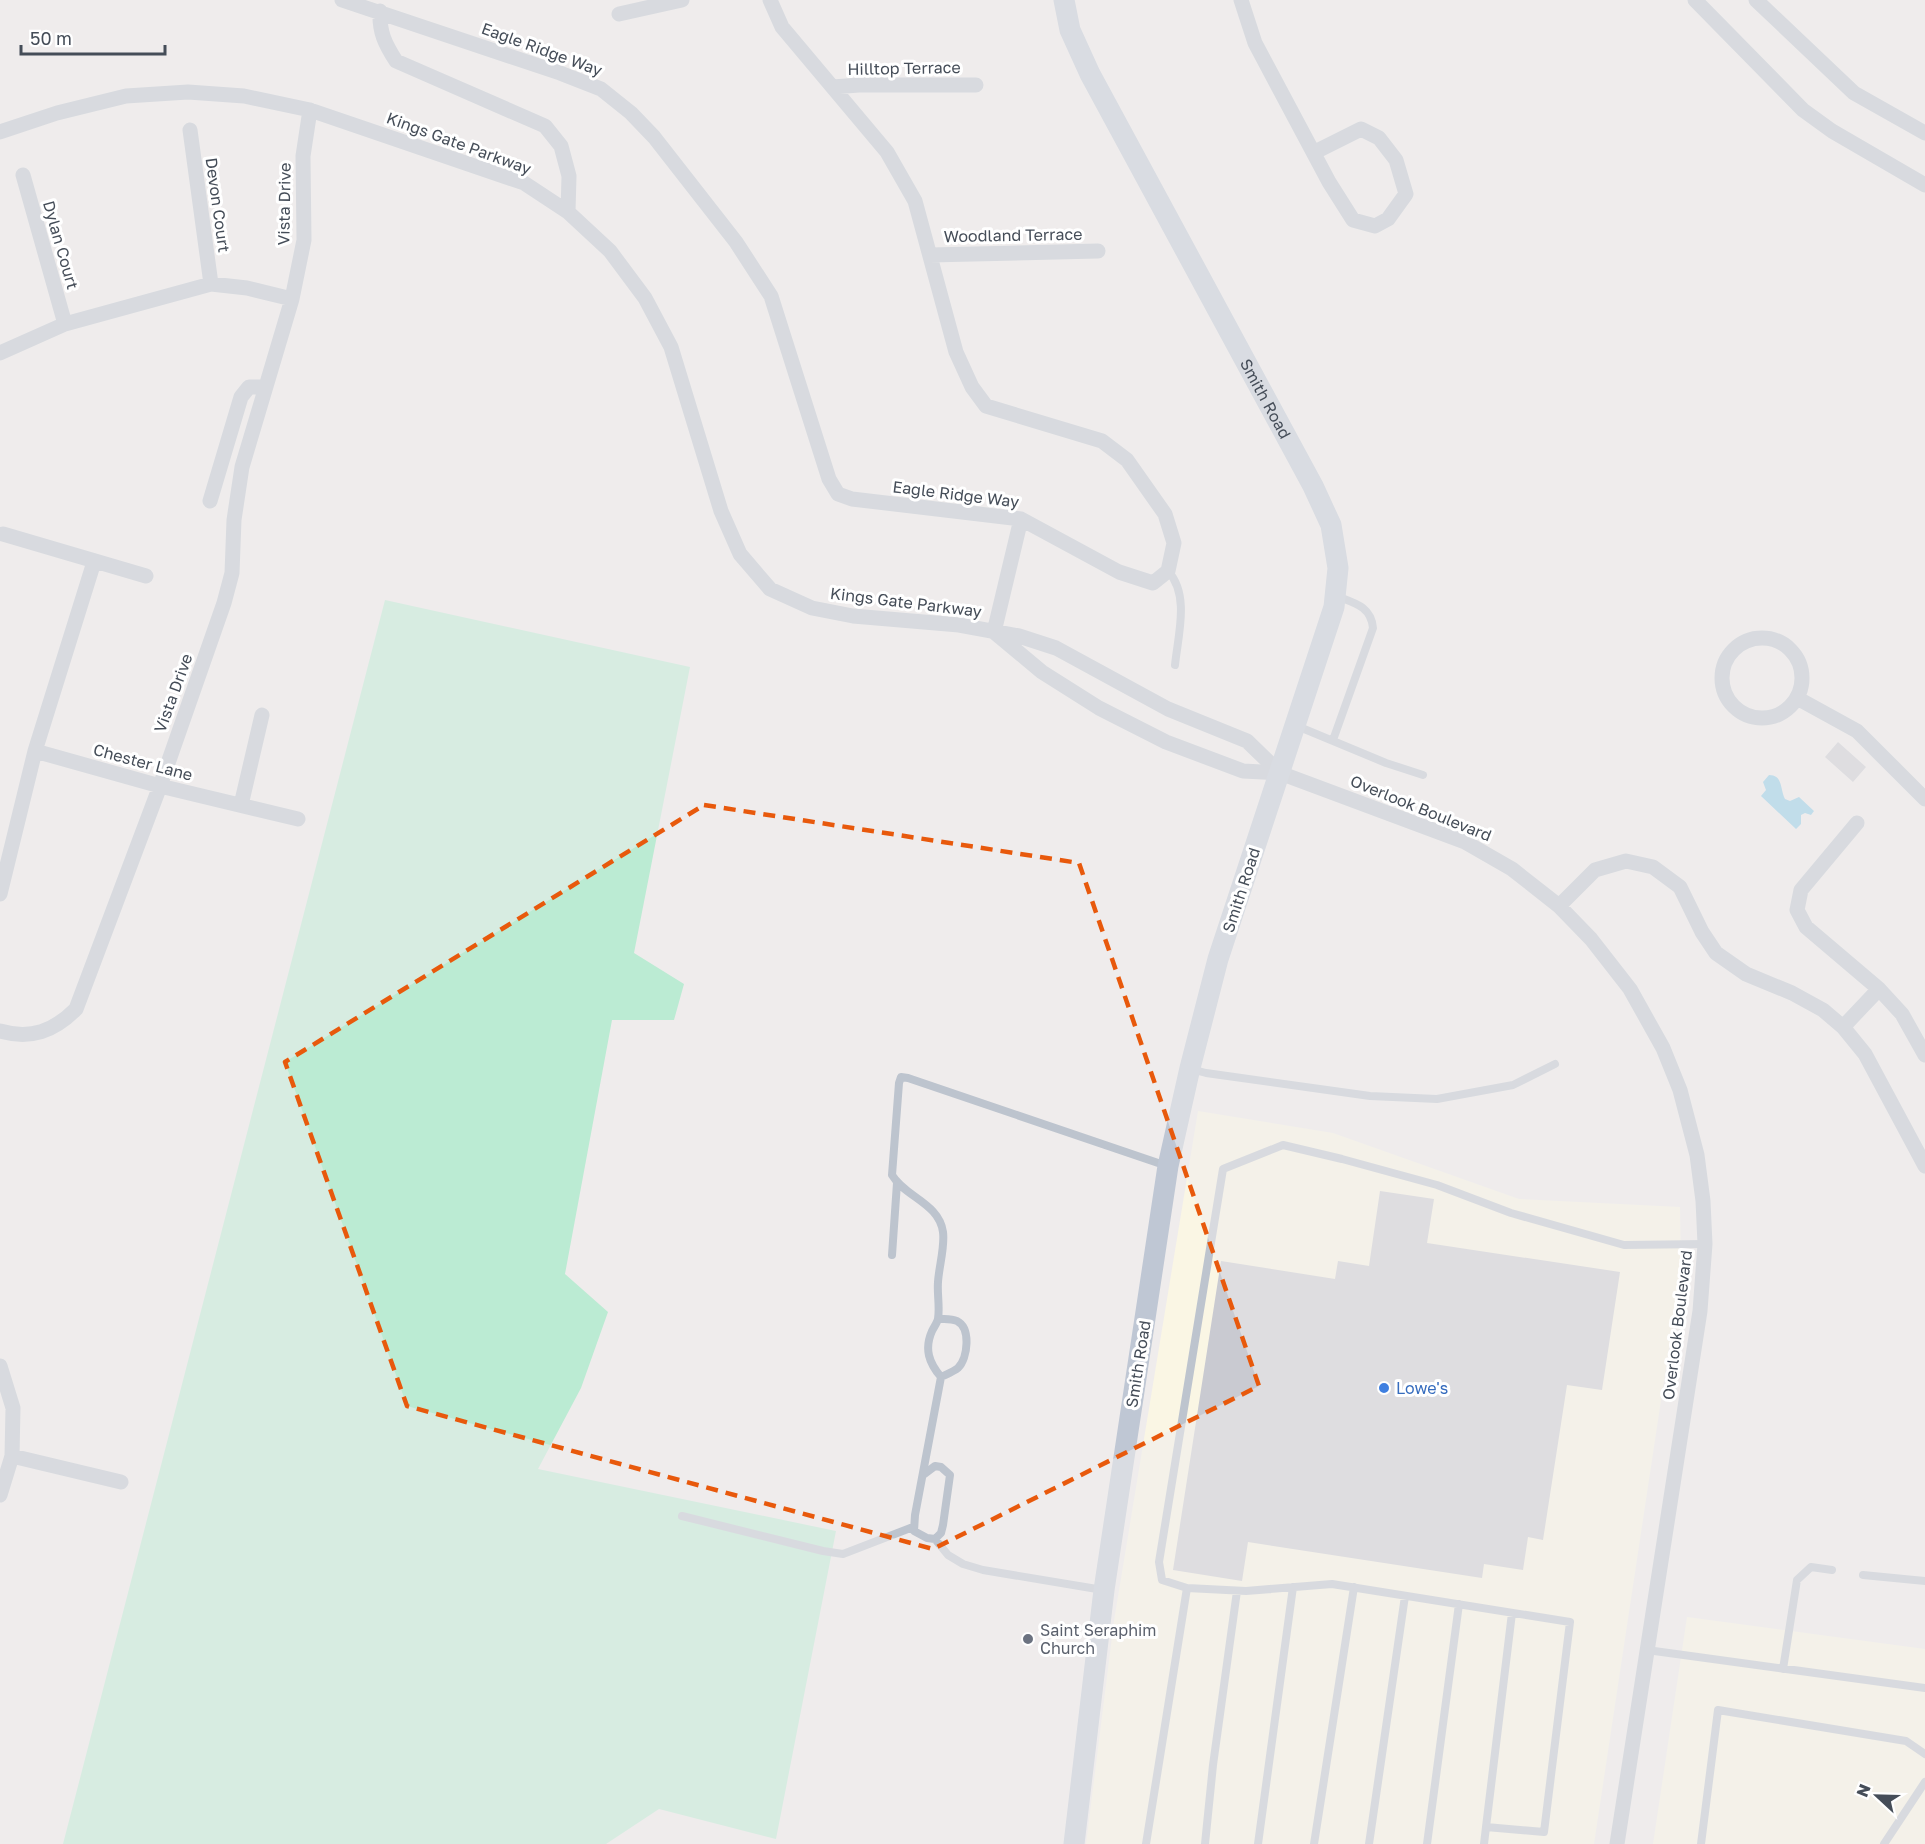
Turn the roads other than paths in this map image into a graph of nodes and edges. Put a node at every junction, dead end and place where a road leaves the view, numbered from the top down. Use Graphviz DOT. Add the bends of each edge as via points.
graph roads {
  1 [pos="342,0"];
  2 [pos="682,0"];
  3 [pos="770,0"];
  4 [pos="1065,0"];
  5 [pos="1241,0"];
  6 [pos="1695,0"];
  7 [pos="1756,0"];
  8 [pos="380,11"];
  9 [pos="619,14"];
  10 [pos="976,86"];
  11 [pos="833,87"];
  12 [pos="310,110"];
  13 [pos="190,130"];
  14 [pos="0,132"];
  15 [pos="1925,133"];
  16 [pos="1315,152"];
  17 [pos="23,175"];
  18 [pos="1925,185"];
  19 [pos="568,212"];
  20 [pos="1098,251"];
  21 [pos="930,255"];
  22 [pos="211,284"];
  23 [pos="292,299"];
  24 [pos="65,324"];
  25 [pos="0,353"];
  26 [pos="265,387"];
  27 [pos="210,501"];
  28 [pos="1021,519"];
  29 [pos="3,534"];
  30 [pos="94,562"];
  31 [pos="1168,571"];
  32 [pos="146,576"];
  33 [pos="1335,596"];
  34 [pos="994,632"];
  35 [pos="1175,665"];
  36 [pos="1797,698"];
  37 [pos="262,715"];
  38 [pos="1295,726"];
  39 [pos="1333,740"];
  40 [pos="35,751"];
  41 [pos="1280,773"];
  42 [pos="1423,776"];
  43 [pos="160,786"];
  44 [pos="1925,799"];
  45 [pos="241,805"];
  46 [pos="298,819"];
  47 [pos="1857,823"];
  48 [pos="0,894"];
  49 [pos="1559,906"];
  50 [pos="1878,989"];
  51 [pos="1843,1027"];
  52 [pos="0,1031"];
  53 [pos="1925,1056"];
  54 [pos="1555,1064"];
  55 [pos="1190,1068"];
  56 [pos="1168,1166"];
  57 [pos="1925,1166"];
  58 [pos="897,1183"];
  59 [pos="1705,1244"];
  60 [pos="892,1255"];
  61 [pos="938,1319"];
  62 [pos="0,1366"];
  63 [pos="941,1377"];
  64 [pos="8,1449"];
  65 [pos="923,1474"];
  66 [pos="121,1482"];
  67 [pos="0,1495"];
  68 [pos="682,1516"];
  69 [pos="914,1527"];
  70 [pos="935,1539"];
  71 [pos="1832,1570"];
  72 [pos="1863,1575"];
  73 [pos="1925,1581"];
  74 [pos="1293,1587"];
  75 [pos="1354,1587"];
  76 [pos="1187,1588"];
  77 [pos="1104,1590"];
  78 [pos="1237,1591"];
  79 [pos="1405,1596"];
  80 [pos="1459,1604"];
  81 [pos="1512,1613"];
  82 [pos="1647,1650"];
  83 [pos="1783,1669"];
  84 [pos="1925,1688"];
  85 [pos="1925,1754"];
  86 [pos="1925,1782"];
  87 [pos="1486,1827"];
  88 [pos="1074,1844"];
  89 [pos="1146,1844"];
  90 [pos="1205,1844"];
  91 [pos="1258,1844"];
  92 [pos="1314,1844"];
  93 [pos="1369,1844"];
  94 [pos="1427,1844"];
  95 [pos="1484,1844"];
  96 [pos="1617,1844"];
  97 [pos="1701,1844"];
  98 [pos="1884,1844"];
  1 -- 8 [label="street, Eagle Ridge Way"];
  2 -- 9 [label="street"];
  3 -- 11 [label="street" via="782,27"];
  4 -- 33 [label="street, Smith Road" via="1070,30 1090,74 1331,525 1338,568"];
  5 -- 16 [label="street" via="1255,43"];
  6 -- 18 [label="street" via="1803,110"];
  7 -- 15 [label="street" via="1854,93"];
  8 -- 19 [label="street" via="384,43 396,61 545,126 561,146 569,176"];
  8 -- 28 [label="street, Eagle Ridge Way" via="601,89 654,136 736,242 771,296 829,479 838,494 852,499"];
  10 -- 11 [label="street, Hilltop Terrace"];
  11 -- 21 [label="street" via="887,152 915,201"];
  12 -- 14 [label="street, Kings Gate Parkway" via="244,96 188,92 126,96"];
  12 -- 19 [label="street, Kings Gate Parkway" via="524,183"];
  12 -- 23 [label="street, Vista Drive" via="303,156 304,240"];
  13 -- 22 [label="street, Devon Court"];
  16 -- 16 [label="street" via="1353,220 1375,226 1388,219 1406,194 1396,160 1379,138 1361,129"];
  17 -- 24 [label="street, Dylan Court"];
  19 -- 34 [label="street, Kings Gate Parkway" via="610,251 645,298 671,347 722,511 740,554 770,589 812,608 853,616 959,625"];
  20 -- 21 [label="street, Woodland Terrace"];
  21 -- 31 [label="street" via="956,352 972,387 986,406 1102,441 1127,460 1166,514 1174,543"];
  22 -- 23 [label="street"];
  22 -- 24 [label="street"];
  23 -- 26 [label="street, Vista Drive"];
  24 -- 25 [label="street"];
  26 -- 27 [label="street" via="249,387 241,397"];
  26 -- 43 [label="street, Vista Drive" via="242,467 232,573"];
  28 -- 31 [label="street, Eagle Ridge Way" via="1119,572 1153,583"];
  28 -- 34 [label="street, Eagle Ridge Way"];
  29 -- 30 [label="street"];
  30 -- 32 [label="street"];
  30 -- 40 [label="street"];
  31 -- 35 [label="lane" via="1176,579 1182,599"];
  33 -- 38 [label="street, Smith Road"];
  33 -- 39 [label="lane" via="1366,609 1373,628"];
  34 -- 41 [label="street, Kings Gate Parkway" via="1056,648 1168,709 1246,741"];
  34 -- 41 [label="street, Kings Gate Parkway" via="1042,672 1099,708 1166,742 1243,771"];
  36 -- 36 [label="street" via="1802,683 1801,667 1794,653 1782,643 1752,639 1727,658 1724,689 1731,703 1743,713 1773,717 1787,710"];
  36 -- 44 [label="street" via="1857,731"];
  37 -- 45 [label="street"];
  38 -- 39 [label="lane"];
  38 -- 41 [label="street, Smith Road"];
  39 -- 42 [label="lane"];
  40 -- 43 [label="street, Chester Lane"];
  40 -- 48 [label="street"];
  41 -- 49 [label="street, Overlook Boulevard" via="1481,849"];
  41 -- 55 [label="street, Smith Road" via="1218,959"];
  43 -- 45 [label="street, Chester Lane"];
  43 -- 52 [label="street, Vista Drive" via="76,1009 62,1024 30,1036"];
  45 -- 46 [label="street, Chester Lane"];
  47 -- 50 [label="street" via="1801,890 1797,910 1806,927"];
  49 -- 51 [label="street" via="1595,870 1626,861 1653,867 1680,887 1716,953 1746,974 1823,1010"];
  49 -- 59 [label="street, Overlook Boulevard" via="1618,972 1642,1008 1672,1069 1697,1155"];
  50 -- 51 [label="street"];
  50 -- 53 [label="street" via="1902,1014"];
  51 -- 57 [label="street" via="1865,1054"];
  54 -- 55 [label="lane" via="1513,1085 1437,1099 1370,1096"];
  55 -- 56 [label="street, Smith Road"];
  56 -- 58 [label="lane" via="901,1077 892,1166"];
  56 -- 77 [label="street, Smith Road"];
  58 -- 60 [label="lane"];
  58 -- 61 [label="lane" via="926,1204 937,1216 943,1232"];
  59 -- 76 [label="lane" via="1624,1245 1511,1213 1437,1185 1283,1145 1222,1169 1160,1562 1162,1580"];
  59 -- 82 [label="street, Overlook Boulevard" via="1700,1311"];
  61 -- 63 [label="lane" via="931,1334 928,1359"];
  61 -- 63 [label="lane" via="958,1322 966,1336 964,1361"];
  62 -- 64 [label="street" via="13,1407"];
  63 -- 65 [label="lane"];
  64 -- 66 [label="street"];
  64 -- 67 [label="street"];
  65 -- 69 [label="lane"];
  65 -- 70 [label="lane" via="935,1466 950,1476 943,1526"];
  68 -- 69 [label="lane" via="843,1554"];
  69 -- 70 [label="lane" via="916,1533"];
  70 -- 77 [label="lane" via="948,1555 963,1564"];
  71 -- 83 [label="lane" via="1811,1567 1797,1580"];
  72 -- 73 [label="lane"];
  74 -- 75 [label="lane"];
  74 -- 78 [label="lane"];
  74 -- 91 [label="lane"];
  75 -- 79 [label="lane"];
  75 -- 92 [label="lane"];
  76 -- 78 [label="lane"];
  76 -- 89 [label="lane"];
  77 -- 88 [label="street, Smith Road"];
  78 -- 90 [label="lane"];
  79 -- 80 [label="lane"];
  79 -- 93 [label="lane"];
  80 -- 81 [label="lane"];
  80 -- 94 [label="lane"];
  81 -- 87 [label="lane"];
  81 -- 87 [label="lane" via="1570,1622 1544,1832"];
  82 -- 83 [label="lane"];
  82 -- 96 [label="street, Overlook Boulevard"];
  83 -- 84 [label="lane"];
  85 -- 97 [label="lane" via="1906,1741 1718,1710"];
  86 -- 98 [label="lane"];
  87 -- 95 [label="lane"];
}
